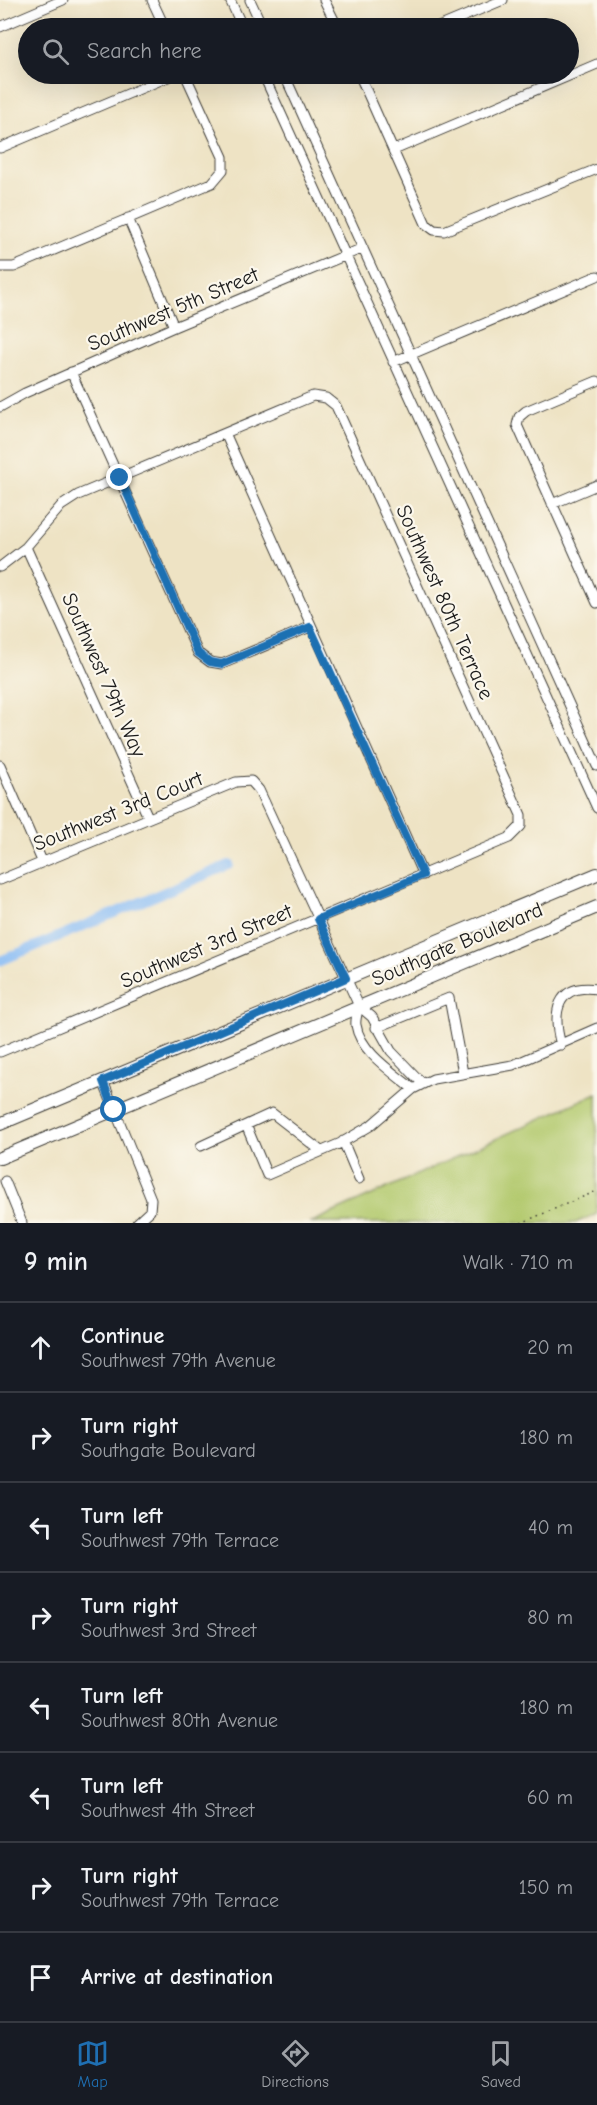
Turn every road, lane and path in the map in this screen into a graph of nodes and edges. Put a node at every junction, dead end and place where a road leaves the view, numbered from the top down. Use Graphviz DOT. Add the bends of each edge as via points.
graph roads {
  1 [pos="63,0"];
  2 [pos="152,0"];
  3 [pos="230,0"];
  4 [pos="250,0"];
  5 [pos="324,0"];
  6 [pos="503,0"];
  7 [pos="21,18"];
  8 [pos="160,18"];
  9 [pos="238,18"];
  10 [pos="258,18"];
  11 [pos="333,18"];
  12 [pos="460,18"];
  13 [pos="18,19"];
  14 [pos="0,27"];
  15 [pos="597,64"];
  16 [pos="579,72"];
  17 [pos="151,84"];
  18 [pos="190,84"];
  19 [pos="268,84"];
  20 [pos="289,84"];
  21 [pos="363,84"];
  22 [pos="550,84"];
  23 [pos="0,148"];
  24 [pos="393,150"];
  25 [pos="597,169"];
  26 [pos="128,218"];
  27 [pos="363,248"];
  28 [pos="345,255"];
  29 [pos="0,267"];
  30 [pos="597,276"];
  31 [pos="174,327"];
  32 [pos="411,354"];
  33 [pos="393,362"];
  34 [pos="71,372"];
  35 [pos="597,381"];
  36 [pos="0,407"];
  37 [pos="225,433"];
  38 [pos="120,478"];
  39 [pos="597,485"];
  40 [pos="552,504"];
  41 [pos="26,546"];
  42 [pos="0,567"];
  43 [pos="594,589"];
  44 [pos="597,603"];
  45 [pos="310,627"];
  46 [pos="0,765"];
  47 [pos="597,766"];
  48 [pos="597,808"];
  49 [pos="148,817"];
  50 [pos="521,826"];
  51 [pos="42,861"];
  52 [pos="597,874"];
  53 [pos="423,875"];
  54 [pos="0,880"];
  55 [pos="597,907"];
  56 [pos="318,919"];
  57 [pos="346,978"];
  58 [pos="597,981"];
  59 [pos="583,987"];
  60 [pos="597,988"];
  61 [pos="359,1006"];
  62 [pos="376,1028"];
  63 [pos="597,1028"];
  64 [pos="561,1045"];
  65 [pos="0,1052"];
  66 [pos="463,1073"];
  67 [pos="103,1081"];
  68 [pos="423,1084"];
  69 [pos="413,1089"];
  70 [pos="114,1110"];
  71 [pos="0,1124"];
  72 [pos="246,1125"];
  73 [pos="343,1142"];
  74 [pos="201,1146"];
  75 [pos="321,1151"];
  76 [pos="0,1158"];
  77 [pos="359,1179"];
  78 [pos="4,1181"];
  79 [pos="597,1191"];
  80 [pos="22,1223"];
  81 [pos="137,1223"];
  82 [pos="521,1223"];
  1 -- 7 [label="street"];
  2 -- 8 [label="street"];
  3 -- 9 [label="street"];
  4 -- 10 [label="street"];
  5 -- 11 [label="street"];
  6 -- 12 [label="street"];
  13 -- 14 [label="street"];
  15 -- 16 [label="street"];
  17 -- 23 [label="street"];
  18 -- 26 [label="street" via="223,158 223,170 212,183"];
  19 -- 28 [label="street"];
  20 -- 27 [label="street"];
  21 -- 24 [label="street"];
  22 -- 24 [label="street"];
  24 -- 25 [label="street" via="426,224 444,231"];
  26 -- 29 [label="street" via="14,267"];
  26 -- 31 [label="street"];
  27 -- 28 [label="street, Southwest 5th Street"];
  27 -- 32 [label="street"];
  28 -- 31 [label="street, Southwest 5th Street"];
  28 -- 33 [label="street"];
  30 -- 32 [label="street"];
  31 -- 34 [label="street, Southwest 5th Street"];
  32 -- 33 [label="street"];
  32 -- 47 [label="street"];
  33 -- 48 [label="street"];
  34 -- 36 [label="street, Southwest 5th Street"];
  34 -- 38 [label="street"];
  35 -- 40 [label="street" via="526,411 516,425"];
  37 -- 38 [label="street"];
  37 -- 45 [label="street"];
  37 -- 50 [label="street, Southwest 80th Terrace" via="313,396 326,398 336,406 520,814"];
  38 -- 41 [label="street" via="61,506"];
  38 -- 45 [label="street" via="198,653 210,662 222,664"];
  39 -- 40 [label="street"];
  40 -- 43 [label="street"];
  41 -- 42 [label="street"];
  41 -- 49 [label="street, Southwest 79th Way"];
  43 -- 44 [label="street"];
  45 -- 53 [label="street"];
  46 -- 51 [label="street"];
  49 -- 51 [label="street, Southwest 3rd Court"];
  49 -- 56 [label="street, Southwest 3rd Court" via="236,782 251,781 260,790"];
  50 -- 53 [label="street, Southwest 3rd Street" via="509,838"];
  51 -- 54 [label="street, Southwest 3rd Court"];
  52 -- 57 [label="main road, Southgate Boulevard"];
  53 -- 56 [label="street, Southwest 3rd Street"];
  55 -- 61 [label="main road, Southgate Boulevard"];
  56 -- 57 [label="street"];
  56 -- 65 [label="street, Southwest 3rd Street"];
  57 -- 61 [label="street"];
  57 -- 67 [label="main road, Southgate Boulevard"];
  58 -- 59 [label="street"];
  59 -- 60 [label="street"];
  59 -- 64 [label="street" via="567,993 556,1010 555,1025"];
  61 -- 62 [label="street" via="372,1017"];
  61 -- 69 [label="street" via="356,1025 367,1046"];
  61 -- 70 [label="main road, Southgate Boulevard"];
  62 -- 66 [label="street" via="449,998"];
  62 -- 68 [label="street"];
  63 -- 64 [label="street"];
  64 -- 66 [label="street" via="513,1065"];
  66 -- 68 [label="street"];
  67 -- 70 [label="street"];
  67 -- 71 [label="main road, Southgate Boulevard"];
  68 -- 69 [label="street"];
  69 -- 73 [label="street" via="370,1126"];
  70 -- 76 [label="main road, Southgate Boulevard"];
  70 -- 81 [label="street" via="149,1194 150,1210"];
  72 -- 74 [label="street"];
  72 -- 75 [label="street" via="272,1113"];
  72 -- 75 [label="street" via="267,1175"];
  73 -- 75 [label="street"];
  73 -- 77 [label="street"];
  78 -- 80 [label="street"];
  79 -- 82 [label="path"];
}
